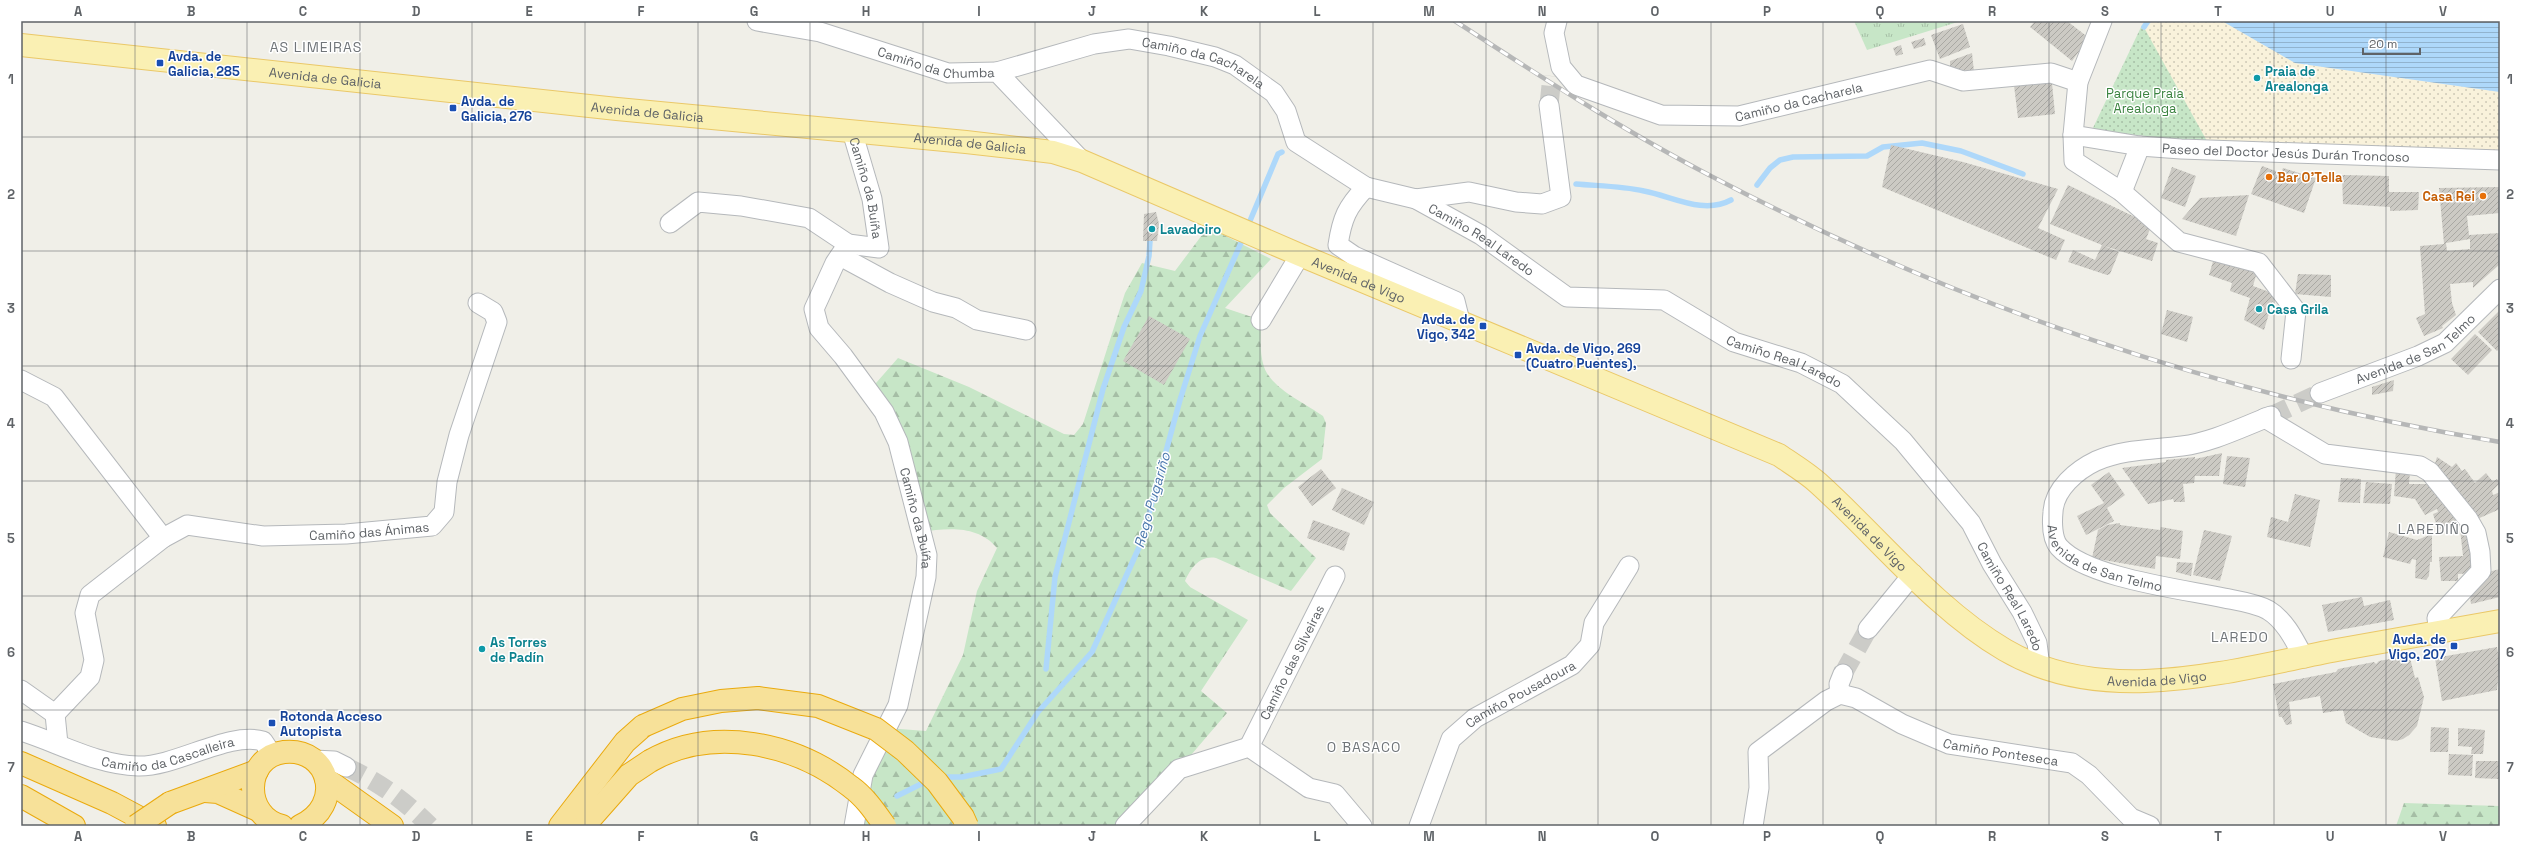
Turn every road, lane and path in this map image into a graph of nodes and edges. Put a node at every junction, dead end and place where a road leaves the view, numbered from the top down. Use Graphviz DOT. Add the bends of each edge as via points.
graph roads {
  1 [pos="757,21"];
  2 [pos="2102,21"];
  3 [pos="1555,27"];
  4 [pos="21,45"];
  5 [pos="997,72"];
  6 [pos="1552,76"];
  7 [pos="2078,82"];
  8 [pos="1549,105"];
  9 [pos="852,131"];
  10 [pos="2073,135"];
  11 [pos="2140,146"];
  12 [pos="2500,160"];
  13 [pos="1082,161"];
  14 [pos="1366,187"];
  15 [pos="2122,192"];
  16 [pos="1416,199"];
  17 [pos="670,223"];
  18 [pos="1258,237"];
  19 [pos="844,250"];
  20 [pos="1294,252"];
  21 [pos="2500,289"];
  22 [pos="478,303"];
  23 [pos="1261,320"];
  24 [pos="1460,321"];
  25 [pos="1026,330"];
  26 [pos="2291,359"];
  27 [pos="21,380"];
  28 [pos="2320,393"];
  29 [pos="163,538"];
  30 [pos="1628,566"];
  31 [pos="1913,574"];
  32 [pos="1335,576"];
  33 [pos="2500,621"];
  34 [pos="1868,629"];
  35 [pos="2439,632"];
  36 [pos="2304,658"];
  37 [pos="2040,667"];
  38 [pos="1843,674"];
  39 [pos="21,690"];
  40 [pos="1840,694"];
  41 [pos="55,714"];
  42 [pos="21,731"];
  43 [pos="58,744"];
  44 [pos="1249,747"];
  45 [pos="273,756"];
  46 [pos="21,763"];
  47 [pos="257,771"];
  48 [pos="321,771"];
  49 [pos="205,791"];
  50 [pos="21,796"];
  51 [pos="258,810"];
  52 [pos="74,826"];
  53 [pos="136,826"];
  54 [pos="155,826"];
  55 [pos="282,826"];
  56 [pos="300,826"];
  57 [pos="392,826"];
  58 [pos="560,826"];
  59 [pos="584,826"];
  60 [pos="854,826"];
  61 [pos="885,826"];
  62 [pos="967,826"];
  63 [pos="1125,826"];
  64 [pos="1362,826"];
  65 [pos="1419,826"];
  66 [pos="1753,826"];
  67 [pos="2150,826"];
  1 -- 5 [label="street, Camiño da Chumba" via="820,32 948,73"];
  2 -- 7 [label="street"];
  3 -- 6 [label="street, Camiño da Cacharela"];
  3 -- 7 [label="street, Camiño da Cacharela" via="1561,67 1576,85 1661,115 1739,116 1930,70 1963,81 2051,73"];
  4 -- 9 [label="main road, Avenida de Galicia" via="617,109"];
  5 -- 13 [label="street, Camiño da Chumba"];
  5 -- 14 [label="street, Camiño da Cacharela" via="1094,44 1129,39 1214,57 1235,65 1274,93 1286,111 1296,142"];
  7 -- 10 [label="street"];
  8 -- 16 [label="street, Camiño da Cacharela" via="1561,197 1542,204 1516,202 1468,192"];
  9 -- 13 [label="main road, Avenida de Galicia" via="1046,152"];
  9 -- 19 [label="street, Camiño da Buíña" via="872,199 879,248"];
  10 -- 11 [label="street, Paseo del Doctor Jesús Durán Troncoso"];
  10 -- 15 [label="street" via="2074,161"];
  11 -- 12 [label="street, Paseo del Doctor Jesús Durán Troncoso"];
  11 -- 15 [label="street"];
  13 -- 18 [label="main road, Avenida de Galicia"];
  14 -- 16 [label="street, Camiño da Cacharela"];
  14 -- 24 [label="street" via="1351,203 1341,222 1338,245 1354,256 1455,301"];
  15 -- 26 [label="street" via="2179,242 2259,263 2296,311"];
  16 -- 37 [label="street, Camiño Real Laredo" via="1481,235 1567,297 1664,300 1734,342 1800,363 1842,384 1903,441 1971,523 2037,643"];
  17 -- 19 [label="street" via="698,202 741,206 809,218"];
  18 -- 20 [label="main road, Avenida de Vigo"];
  19 -- 25 [label="street" via="890,283 933,302 956,308 977,320"];
  19 -- 60 [label="street, Camiño da Buíña" via="814,308 819,328 884,412 898,442 927,555 926,577 898,705 863,775"];
  20 -- 23 [label="street"];
  20 -- 24 [label="main road, Avenida de Vigo"];
  21 -- 28 [label="street, Avenida de San Telmo" via="2445,343 2418,356"];
  22 -- 29 [label="street, Camiño das Ánimas" via="493,312 497,322 459,435 447,482 444,512 432,526 346,534 263,536 187,525"];
  24 -- 31 [label="main road, Avenida de Vigo" via="1779,455 1817,482"];
  27 -- 29 [label="street" via="54,397"];
  29 -- 41 [label="street, Camiño das Ánimas" via="90,595 85,613 94,660 90,678"];
  30 -- 65 [label="street, Camiño Pousadoura" via="1594,623 1590,645 1572,665 1475,718 1451,739"];
  31 -- 34 [label="street"];
  31 -- 37 [label="main road, Avenida de Vigo" via="1960,619 2005,650"];
  32 -- 44 [label="street, Camiño das Silveiras"];
  33 -- 35 [label="main road, Avenida de Vigo"];
  35 -- 36 [label="main road, Avenida de Vigo"];
  35 -- 36 [label="street, Avenida de San Telmo" via="2437,618 2481,571 2480,552 2476,533 2435,477 2420,466 2325,454 2268,417 2183,446 2119,452 2095,461 2081,470 2058,494 2053,507 2052,526 2058,546 2080,563 2105,573 2244,602 2268,610 2279,618"];
  36 -- 37 [label="main road, Avenida de Vigo" via="2198,677 2121,681 2078,676"];
  38 -- 40 [label="street" via="1839,684"];
  39 -- 41 [label="street"];
  40 -- 66 [label="street" via="1826,701 1758,752 1759,788"];
  40 -- 67 [label="street, Camiño Ponteseca" via="1856,698 1902,724 1949,744 2072,763 2089,775 2131,818"];
  41 -- 43 [label="street"];
  42 -- 43 [label="street, Camiño da Cascalleira"];
  43 -- 45 [label="street, Camiño da Cascalleira" via="106,763 139,766 179,759 245,739 263,741"];
  44 -- 63 [label="street" via="1179,769"];
  44 -- 64 [label="street" via="1309,788 1335,794"];
  45 -- 47 [label="highway"];
  45 -- 48 [label="highway" via="295,752"];
  46 -- 54 [label="highway" via="112,803"];
  47 -- 49 [label="highway"];
  47 -- 51 [label="highway" via="252,791"];
  48 -- 56 [label="highway" via="328,791 325,803 319,813"];
  48 -- 57 [label="highway"];
  49 -- 51 [label="highway" via="218,792"];
  49 -- 53 [label="highway, bridge" via="170,803"];
  50 -- 52 [label="highway"];
  51 -- 55 [label="highway" via="266,819"];
  58 -- 62 [label="highway, bridge" via="625,742 644,726 682,709 721,701 758,698 818,706 876,730 905,752 936,782"];
  59 -- 61 [label="highway, bridge" via="629,775 670,750 704,742 763,745 817,764 852,787"];
}
